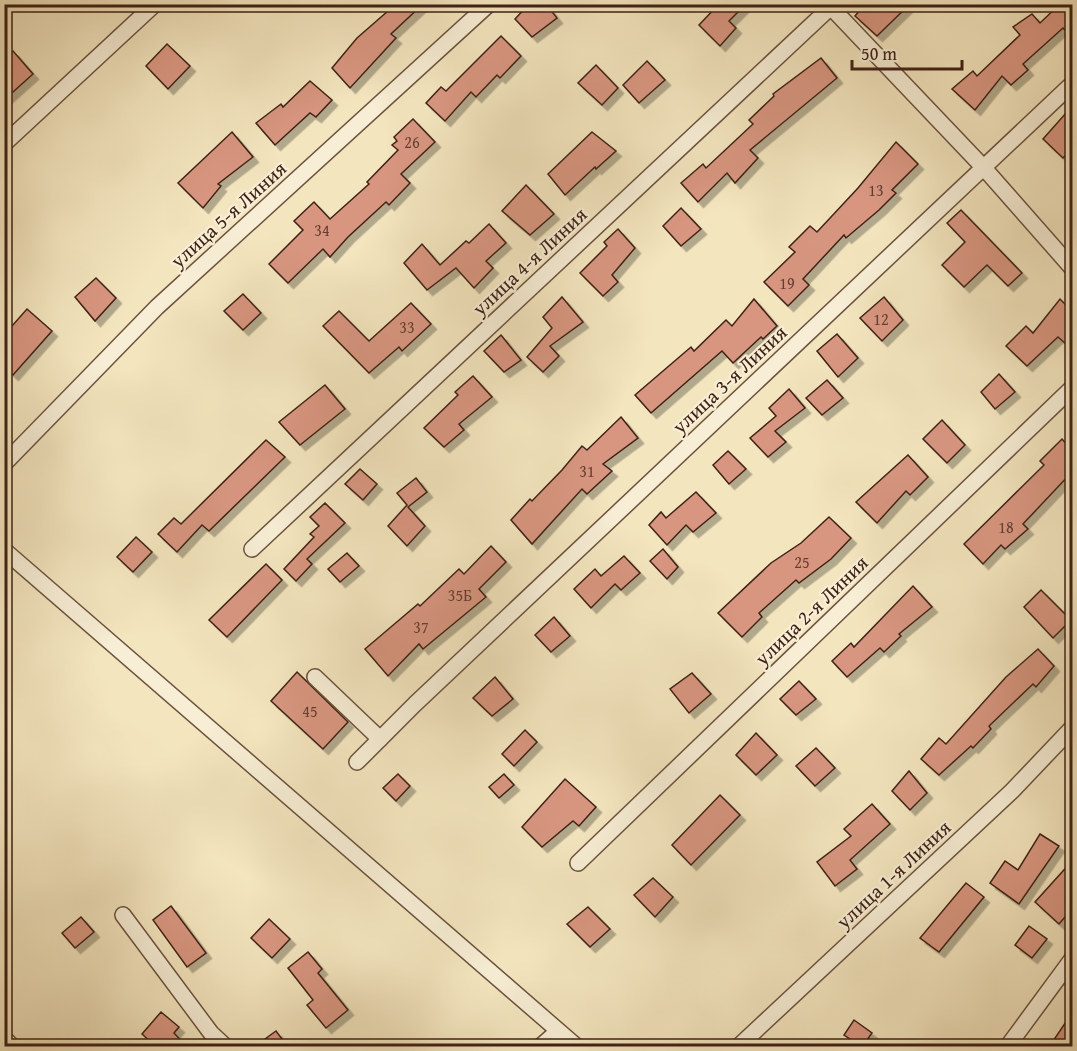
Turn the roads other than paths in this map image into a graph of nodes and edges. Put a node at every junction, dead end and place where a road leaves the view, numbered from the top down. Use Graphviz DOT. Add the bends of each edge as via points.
graph roads {
  1 [pos="155,4"];
  2 [pos="489,4"];
  3 [pos="831,5"];
  4 [pos="1072,84"];
  5 [pos="4,144"];
  6 [pos="984,168"];
  7 [pos="1072,268"];
  8 [pos="1072,388"];
  9 [pos="4,464"];
  10 [pos="252,549"];
  11 [pos="4,550"];
  12 [pos="315,677"];
  13 [pos="1072,728"];
  14 [pos="380,739"];
  15 [pos="357,762"];
  16 [pos="578,863"];
  17 [pos="123,915"];
  18 [pos="1072,959"];
  19 [pos="558,1031"];
  20 [pos="4,1038"];
  21 [pos="12,1047"];
  22 [pos="225,1047"];
  23 [pos="540,1047"];
  24 [pos="576,1047"];
  25 [pos="739,1047"];
  26 [pos="1008,1047"];
  1 -- 5 [label="street"];
  2 -- 9 [label="street, улица 5-я Линия" via="157,308"];
  3 -- 6 [label="street"];
  3 -- 10 [label="street, улица 4-я Линия"];
  4 -- 6 [label="street, улица 3-я Линия"];
  6 -- 7 [label="street"];
  6 -- 14 [label="street, улица 3-я Линия"];
  8 -- 16 [label="street, улица 2-я Линия"];
  11 -- 19 [label="street"];
  12 -- 14 [label="street"];
  13 -- 25 [label="street, улица 1-я Линия" via="1012,791"];
  14 -- 15 [label="street, улица 3-я Линия"];
  17 -- 22 [label="street" via="211,1034"];
  18 -- 26 [label="street"];
  19 -- 23 [label="street"];
  19 -- 24 [label="street"];
  20 -- 21 [label="street"];
}
